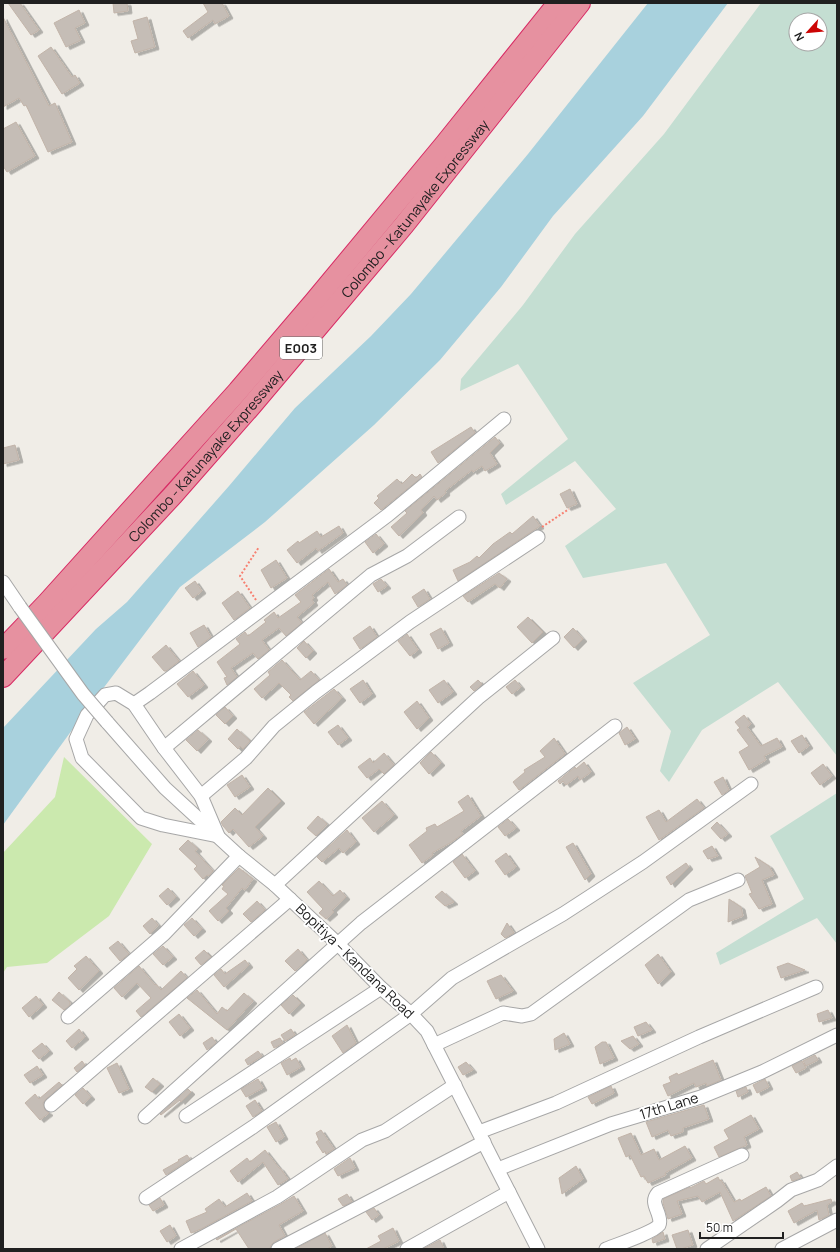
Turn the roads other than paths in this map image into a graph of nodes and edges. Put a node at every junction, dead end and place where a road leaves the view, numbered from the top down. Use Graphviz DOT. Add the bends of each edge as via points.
graph roads {
  1 [pos="558,3"];
  2 [pos="580,3"];
  3 [pos="504,419"];
  4 [pos="459,517"];
  5 [pos="535,539"];
  6 [pos="3,582"];
  7 [pos="553,638"];
  8 [pos="3,649"];
  9 [pos="3,677"];
  10 [pos="134,704"];
  11 [pos="615,726"];
  12 [pos="164,748"];
  13 [pos="751,784"];
  14 [pos="201,796"];
  15 [pos="218,836"];
  16 [pos="239,856"];
  17 [pos="738,880"];
  18 [pos="275,885"];
  19 [pos="290,899"];
  20 [pos="338,944"];
  21 [pos="816,987"];
  22 [pos="381,988"];
  23 [pos="411,1014"];
  24 [pos="68,1017"];
  25 [pos="837,1035"];
  26 [pos="434,1045"];
  27 [pos="455,1085"];
  28 [pos="51,1105"];
  29 [pos="186,1116"];
  30 [pos="145,1117"];
  31 [pos="481,1137"];
  32 [pos="742,1155"];
  33 [pos="837,1166"];
  34 [pos="498,1169"];
  35 [pos="509,1192"];
  36 [pos="146,1198"];
  37 [pos="837,1220"];
  38 [pos="180,1249"];
  39 [pos="278,1249"];
  40 [pos="406,1249"];
  41 [pos="538,1249"];
  42 [pos="606,1249"];
  43 [pos="707,1249"];
  44 [pos="782,1249"];
  1 -- 8 [label="highway, Colombo - Katunayake Expressway / E003" via="289,332"];
  2 -- 9 [label="highway, Colombo - Katunayake Expressway / E003" via="404,225 252,405 173,495"];
  3 -- 10 [label="street" via="388,515"];
  4 -- 12 [label="street" via="407,556 371,575"];
  5 -- 14 [label="street" via="410,622 316,692 274,726 246,758"];
  6 -- 15 [label="street, Bopitiya – Kandana Road, bridge" via="83,694 166,788"];
  7 -- 18 [label="street" via="478,698"];
  10 -- 12 [label="street"];
  10 -- 15 [label="street" via="116,693 105,695 87,715 76,739 82,758 142,818"];
  11 -- 20 [label="street" via="361,923"];
  12 -- 14 [label="street"];
  13 -- 23 [label="street" via="643,862 563,914 452,978"];
  14 -- 15 [label="street"];
  15 -- 16 [label="street, Bopitiya – Kandana Road"];
  16 -- 18 [label="street, Bopitiya – Kandana Road"];
  16 -- 24 [label="street" via="164,934"];
  17 -- 26 [label="street" via="689,900 531,1014 522,1016 503,1013"];
  18 -- 19 [label="street, Bopitiya – Kandana Road"];
  19 -- 20 [label="street, Bopitiya – Kandana Road"];
  19 -- 28 [label="street"];
  20 -- 22 [label="street, Bopitiya – Kandana Road"];
  20 -- 30 [label="street"];
  21 -- 31 [label="street" via="692,1040"];
  22 -- 23 [label="street, Bopitiya – Kandana Road"];
  22 -- 29 [label="street"];
  23 -- 26 [label="street, Bopitiya – Kandana Road"];
  23 -- 36 [label="street" via="253,1127"];
  25 -- 34 [label="street, 17th Lane" via="762,1072 701,1097 611,1124"];
  26 -- 27 [label="street, Bopitiya – Kandana Road"];
  27 -- 31 [label="street, Bopitiya – Kandana Road"];
  27 -- 38 [label="street" via="385,1131 362,1140 277,1197"];
  31 -- 34 [label="street, Bopitiya – Kandana Road"];
  31 -- 39 [label="street"];
  32 -- 42 [label="street" via="658,1193 654,1201 660,1219 659,1224 653,1230"];
  33 -- 43 [label="street" via="818,1180 791,1190"];
  34 -- 35 [label="street, Bopitiya – Kandana Road"];
  35 -- 40 [label="street"];
  35 -- 41 [label="street, Bopitiya – Kandana Road"];
  37 -- 44 [label="street"];
}
